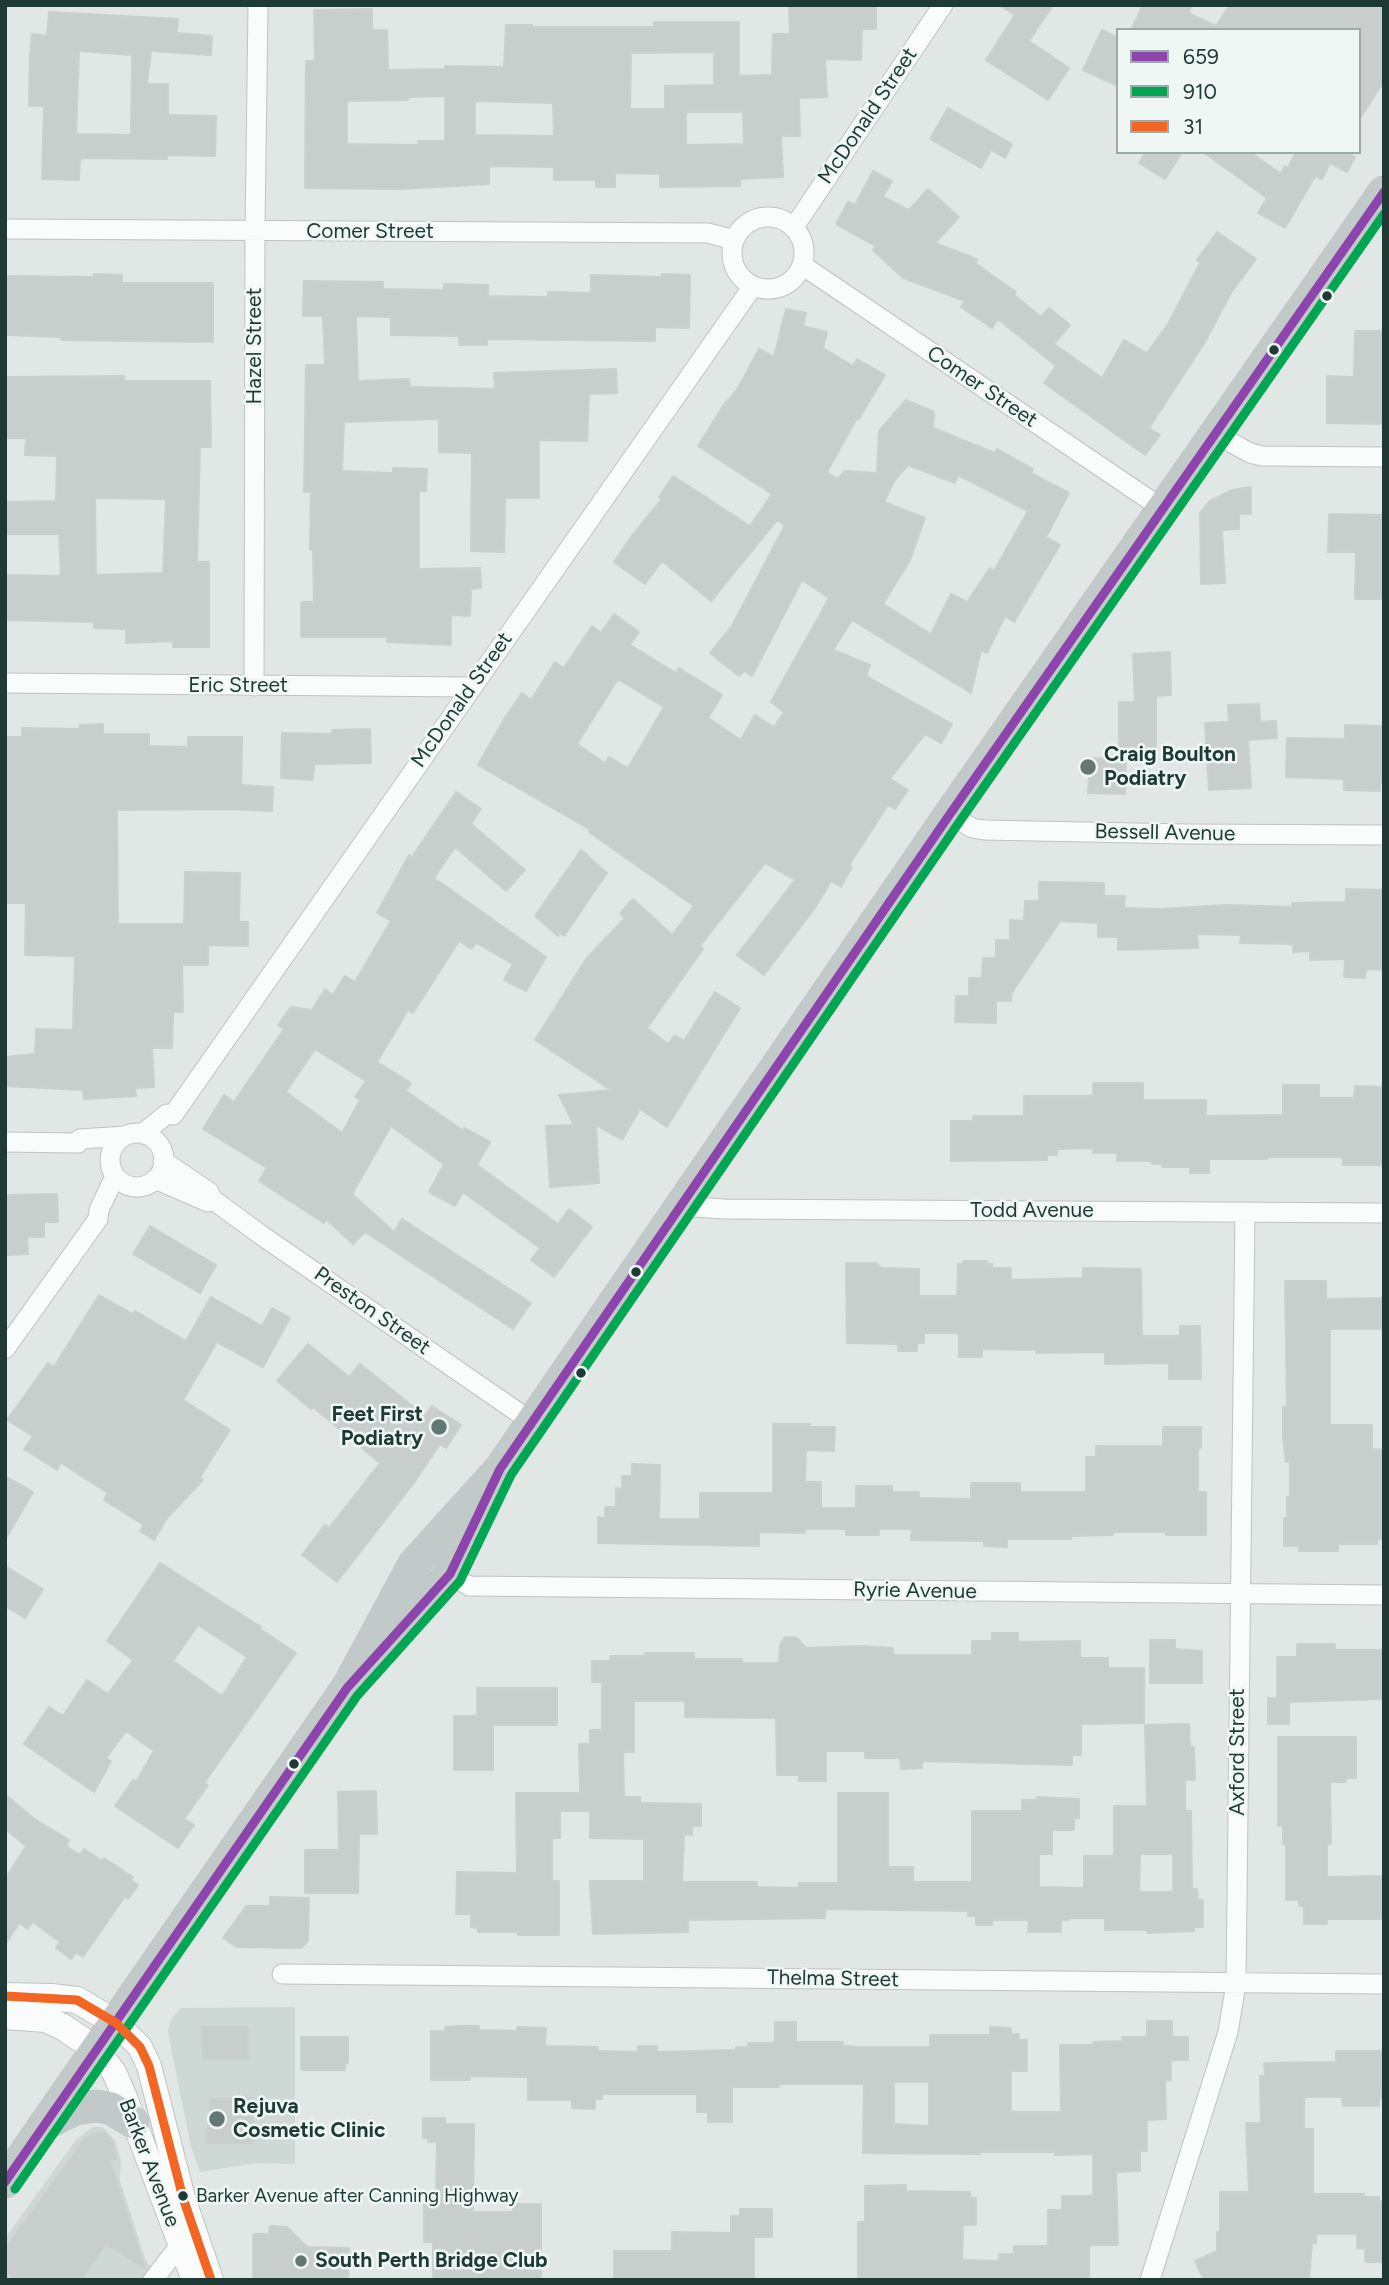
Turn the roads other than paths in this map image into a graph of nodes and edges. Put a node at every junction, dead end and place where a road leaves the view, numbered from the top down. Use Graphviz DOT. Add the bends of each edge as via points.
graph roads {
  1 [pos="258,5"];
  2 [pos="943,5"];
  3 [pos="1384,192"];
  4 [pos="794,227"];
  5 [pos="5,229"];
  6 [pos="255,231"];
  7 [pos="734,240"];
  8 [pos="802,265"];
  9 [pos="754,286"];
  10 [pos="1214,433"];
  11 [pos="1384,457"];
  12 [pos="1163,509"];
  13 [pos="5,683"];
  14 [pos="254,686"];
  15 [pos="471,687"];
  16 [pos="950,814"];
  17 [pos="1384,835"];
  18 [pos="173,1115"];
  19 [pos="134,1135"];
  20 [pos="5,1142"];
  21 [pos="78,1143"];
  22 [pos="110,1156"];
  23 [pos="162,1156"];
  24 [pos="155,1179"];
  25 [pos="123,1181"];
  26 [pos="212,1199"];
  27 [pos="680,1206"];
  28 [pos="1245,1212"];
  29 [pos="1384,1213"];
  30 [pos="5,1349"];
  31 [pos="532,1422"];
  32 [pos="500,1469"];
  33 [pos="450,1574"];
  34 [pos="1239,1594"];
  35 [pos="1384,1595"];
  36 [pos="347,1688"];
  37 [pos="282,1974"];
  38 [pos="1236,1984"];
  39 [pos="1384,1984"];
  40 [pos="5,1996"];
  41 [pos="5,2016"];
  42 [pos="116,2023"];
  43 [pos="97,2049"];
  44 [pos="49,2122"];
  45 [pos="133,2122"];
  46 [pos="162,2166"];
  47 [pos="5,2182"];
  48 [pos="180,2245"];
  49 [pos="153,2280"];
  50 [pos="194,2280"];
  51 [pos="211,2280"];
  52 [pos="1150,2280"];
  1 -- 6 [label="street, Hazel Street"];
  2 -- 4 [label="street, McDonald Street"];
  3 -- 10 [label="highway"];
  4 -- 7 [label="street" via="775,217 762,217 740,229"];
  4 -- 8 [label="street" via="804,249"];
  5 -- 6 [label="street, Comer Street"];
  6 -- 7 [label="street, Comer Street" via="708,233"];
  6 -- 14 [label="street, Hazel Street"];
  7 -- 9 [label="street" via="735,269"];
  8 -- 9 [label="street" via="786,284"];
  8 -- 12 [label="street, Comer Street"];
  9 -- 15 [label="street, McDonald Street"];
  10 -- 11 [label="street" via="1262,456"];
  10 -- 12 [label="highway"];
  12 -- 16 [label="highway"];
  13 -- 14 [label="street, Eric Street"];
  14 -- 15 [label="street, Eric Street"];
  15 -- 18 [label="street, McDonald Street"];
  16 -- 17 [label="street, Bessell Avenue" via="984,830"];
  16 -- 27 [label="highway"];
  18 -- 19 [label="street, McDonald Street" via="167,1114"];
  18 -- 23 [label="street, McDonald Street" via="176,1120"];
  19 -- 21 [label="street" via="80,1139"];
  19 -- 22 [label="street" via="115,1144"];
  19 -- 23 [label="street" via="150,1137"];
  20 -- 21 [label="street"];
  21 -- 22 [label="street"];
  22 -- 25 [label="street" via="111,1170"];
  23 -- 24 [label="street"];
  23 -- 26 [label="street, Preston Street"];
  24 -- 25 [label="street" via="147,1185"];
  24 -- 26 [label="street, Preston Street" via="207,1202"];
  25 -- 30 [label="street" via="107,1215 98,1219"];
  26 -- 31 [label="street, Preston Street"];
  27 -- 28 [label="street, Todd Avenue"];
  27 -- 31 [label="highway"];
  28 -- 29 [label="street, Todd Avenue"];
  28 -- 34 [label="street, Axford Street"];
  31 -- 32 [label="highway"];
  32 -- 33 [label="highway"];
  32 -- 36 [label="highway" via="414,1564"];
  33 -- 34 [label="street, Ryrie Avenue" via="469,1586"];
  33 -- 36 [label="highway"];
  34 -- 35 [label="street, Ryrie Avenue"];
  34 -- 38 [label="street, Axford Street"];
  36 -- 42 [label="highway"];
  37 -- 38 [label="street, Thelma Street"];
  38 -- 39 [label="street, Thelma Street"];
  38 -- 52 [label="street, Axford Street" via="1228,2032"];
  40 -- 42 [label="main road" via="77,2000"];
  41 -- 43 [label="main road" via="46,2019"];
  42 -- 43 [label="highway"];
  42 -- 46 [label="street, Barker Avenue" via="140,2048 149,2066"];
  43 -- 44 [label="highway"];
  43 -- 45 [label="street, Barker Avenue" via="114,2073"];
  44 -- 45 [label="highway" via="94,2105 110,2108"];
  44 -- 47 [label="highway"];
  45 -- 46 [label="street, Barker Avenue"];
  46 -- 48 [label="street, Barker Avenue"];
  46 -- 51 [label="street, Barker Avenue"];
  48 -- 49 [label="street"];
  48 -- 50 [label="street, Barker Avenue"];
}
